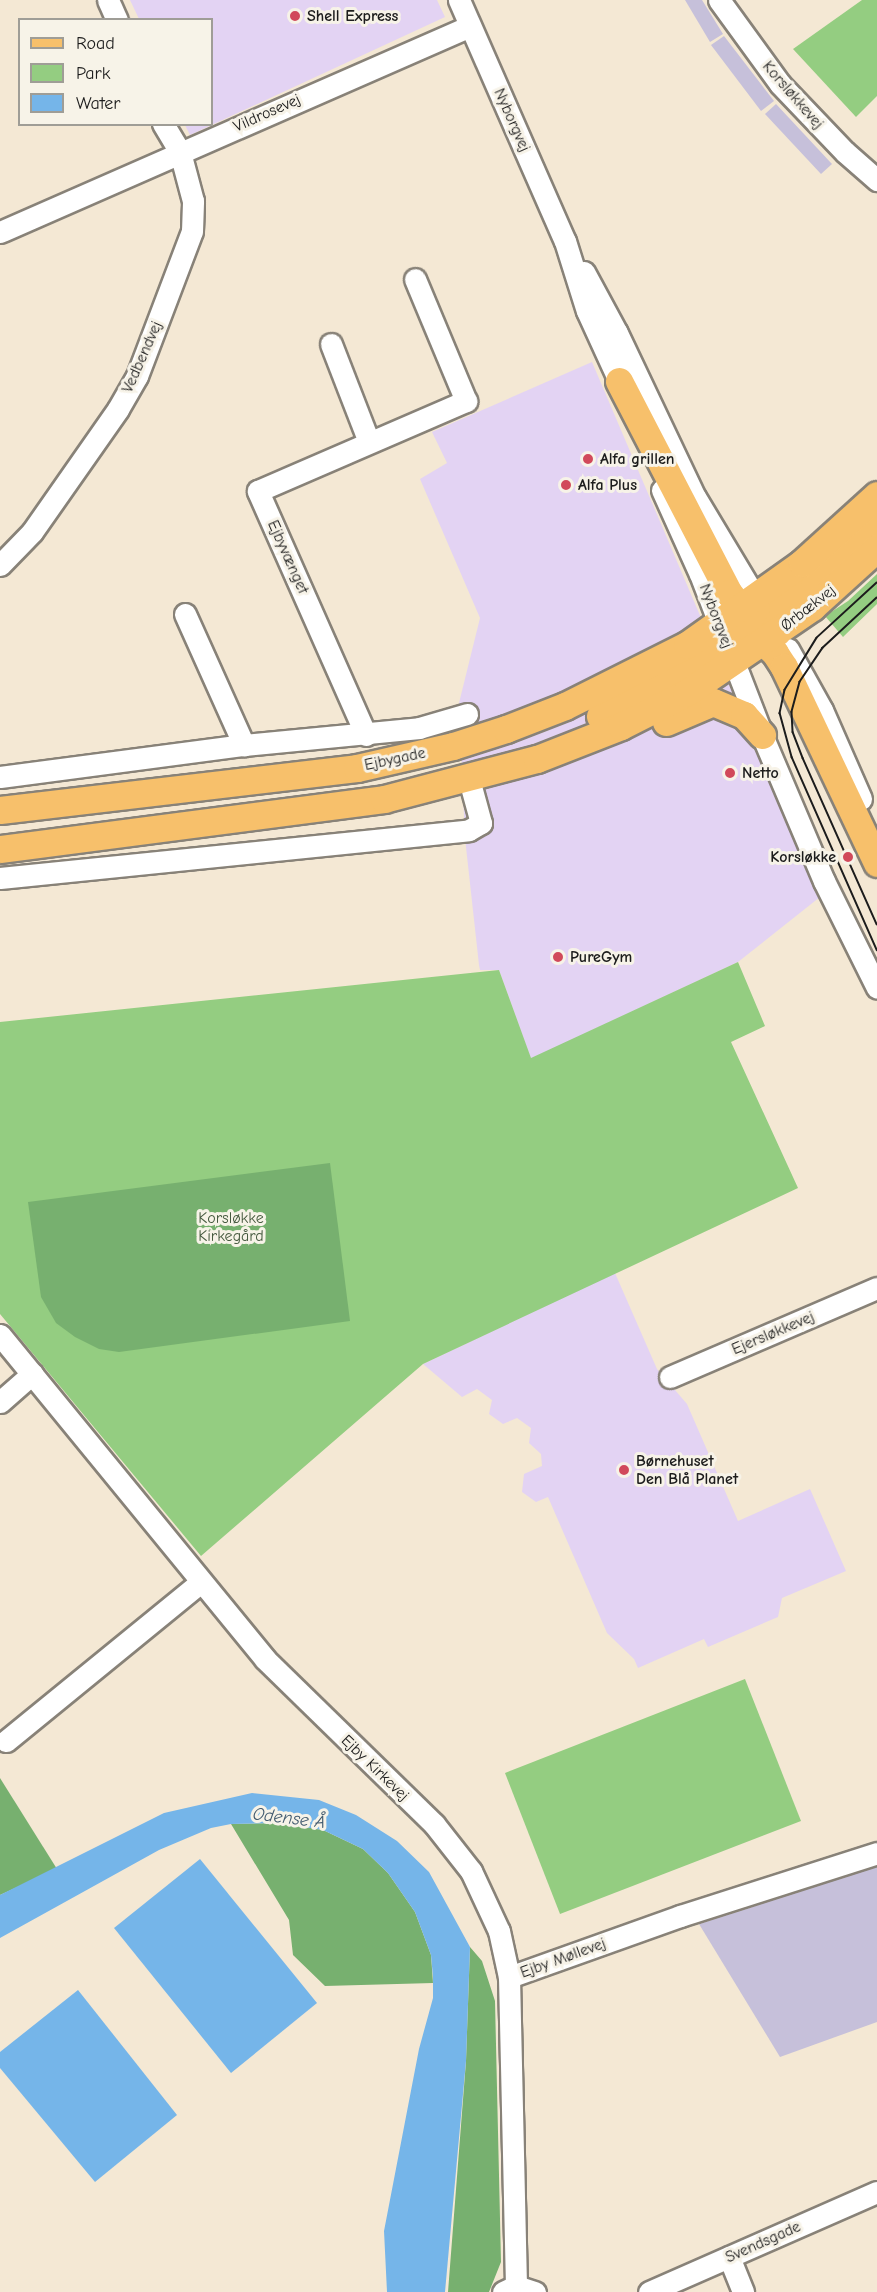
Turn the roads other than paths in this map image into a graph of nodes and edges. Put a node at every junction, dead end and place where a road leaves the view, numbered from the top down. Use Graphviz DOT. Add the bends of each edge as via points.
graph roads {
  1 [pos="108,0"];
  2 [pos="459,0"];
  3 [pos="718,0"];
  4 [pos="116,18"];
  5 [pos="471,26"];
  6 [pos="164,126"];
  7 [pos="180,152"];
  8 [pos="877,180"];
  9 [pos="0,232"];
  10 [pos="565,241"];
  11 [pos="415,279"];
  12 [pos="331,344"];
  13 [pos="619,381"];
  14 [pos="369,442"];
  15 [pos="877,495"];
  16 [pos="877,520"];
  17 [pos="877,548"];
  18 [pos="0,565"];
  19 [pos="185,614"];
  20 [pos="749,627"];
  21 [pos="467,714"];
  22 [pos="366,735"];
  23 [pos="762,735"];
  24 [pos="244,745"];
  25 [pos="557,751"];
  26 [pos="0,777"];
  27 [pos="469,779"];
  28 [pos="0,810"];
  29 [pos="877,836"];
  30 [pos="0,849"];
  31 [pos="877,863"];
  32 [pos="0,878"];
  33 [pos="877,988"];
  34 [pos="877,1288"];
  35 [pos="0,1335"];
  36 [pos="32,1374"];
  37 [pos="670,1377"];
  38 [pos="0,1402"];
  39 [pos="201,1582"];
  40 [pos="6,1741"];
  41 [pos="877,1853"];
  42 [pos="509,1977"];
  43 [pos="877,2192"];
  44 [pos="729,2257"];
  45 [pos="518,2290"];
  46 [pos="649,2292"];
  47 [pos="743,2292"];
  1 -- 4 [label="street"];
  2 -- 5 [label="street, Nyborgvej"];
  3 -- 8 [label="street, Korsløkkevej" via="780,84"];
  5 -- 7 [label="street, Vildrosevej"];
  5 -- 10 [label="street, Nyborgvej"];
  6 -- 7 [label="street, Vedbendvej"];
  7 -- 9 [label="street, Vildrosevej"];
  7 -- 18 [label="street, Vedbendvej" via="194,201 192,231 136,376 118,409 32,532"];
  10 -- 13 [label="street, Nyborgvej" via="587,311"];
  10 -- 20 [label="street, Nyborgvej" via="617,333 690,487"];
  11 -- 14 [label="street, Ejbyvænget" via="466,401"];
  12 -- 14 [label="street"];
  13 -- 20 [label="main road"];
  14 -- 22 [label="street, Ejbyvænget" via="258,491"];
  15 -- 20 [label="main road"];
  16 -- 20 [label="main road" via="814,580"];
  17 -- 20 [label="main road, Ørbækvej"];
  19 -- 24 [label="street"];
  20 -- 23 [label="street, Nyborgvej"];
  20 -- 25 [label="main road" via="686,693 621,726"];
  20 -- 28 [label="main road, Ejbygade" via="565,706 453,746 311,774"];
  20 -- 29 [label="street, Nyborgvej" via="822,710"];
  20 -- 31 [label="main road" via="784,667"];
  21 -- 22 [label="street, Ejbygade" via="418,728"];
  22 -- 24 [label="street, Ejbygade"];
  23 -- 25 [label="main road" via="744,715 712,702 607,750"];
  23 -- 33 [label="street, Nyborgvej" via="854,949"];
  24 -- 26 [label="street, Ejbygade"];
  25 -- 27 [label="main road"];
  27 -- 30 [label="main road" via="384,799"];
  27 -- 32 [label="street" via="481,823 469,830"];
  34 -- 37 [label="street, Ejersløkkevej"];
  35 -- 36 [label="street, Ejby Kirkevej"];
  36 -- 38 [label="street"];
  36 -- 39 [label="street, Ejby Kirkevej"];
  39 -- 40 [label="street"];
  39 -- 42 [label="street, Ejby Kirkevej" via="265,1659 434,1824 465,1863 492,1913"];
  41 -- 42 [label="street, Ejby Møllevej" via="680,1916"];
  42 -- 45 [label="street, Ejby Møllevej"];
  43 -- 44 [label="street, Svendsgade"];
  44 -- 46 [label="street, Svendsgade"];
  44 -- 47 [label="street"];
}
